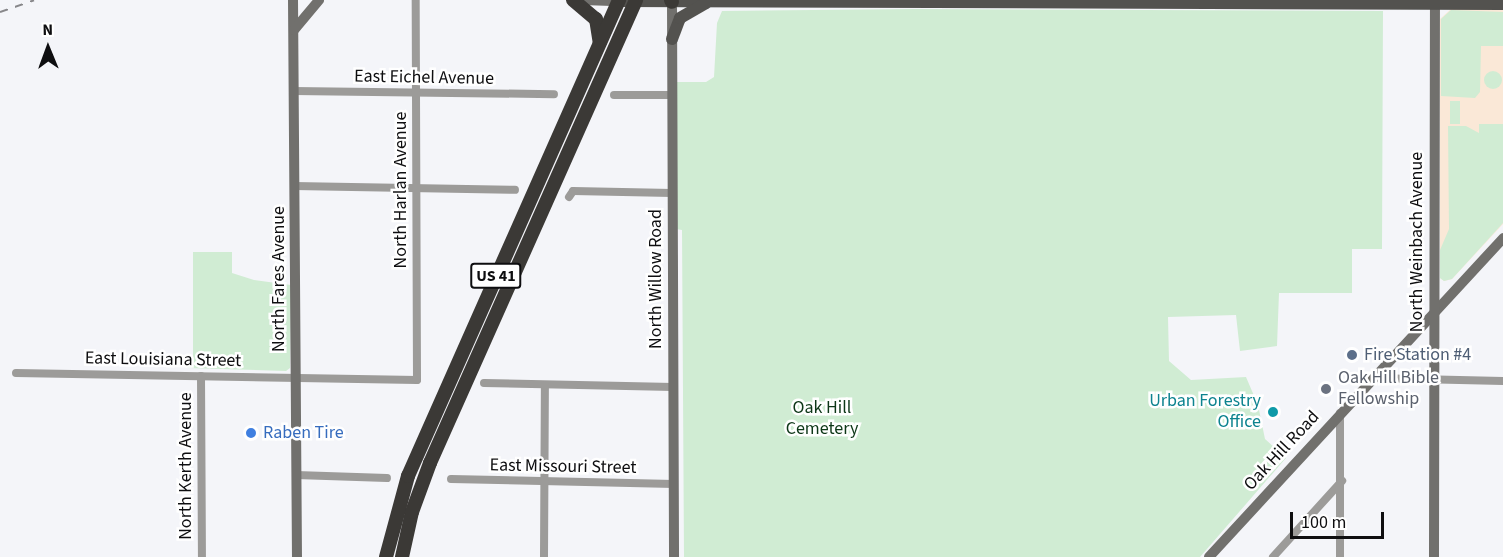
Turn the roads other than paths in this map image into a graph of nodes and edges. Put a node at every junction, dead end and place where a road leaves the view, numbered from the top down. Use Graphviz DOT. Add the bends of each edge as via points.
graph roads {
  1 [pos="293,0"];
  2 [pos="319,0"];
  3 [pos="416,0"];
  4 [pos="573,0"];
  5 [pos="583,0"];
  6 [pos="619,0"];
  7 [pos="636,1"];
  8 [pos="672,1"];
  9 [pos="772,1"];
  10 [pos="869,1"];
  11 [pos="1000,1"];
  12 [pos="1150,1"];
  13 [pos="1338,1"];
  14 [pos="708,2"];
  15 [pos="1244,2"];
  16 [pos="1435,2"];
  17 [pos="1503,4"];
  18 [pos="293,31"];
  19 [pos="672,39"];
  20 [pos="600,43"];
  21 [pos="294,91"];
  22 [pos="415,93"];
  23 [pos="554,94"];
  24 [pos="614,95"];
  25 [pos="672,95"];
  26 [pos="294,186"];
  27 [pos="416,188"];
  28 [pos="515,190"];
  29 [pos="672,193"];
  30 [pos="571,194"];
  31 [pos="1503,238"];
  32 [pos="1434,313"];
  33 [pos="16,373"];
  34 [pos="201,376"];
  35 [pos="1372,378"];
  36 [pos="296,379"];
  37 [pos="417,380"];
  38 [pos="1434,381"];
  39 [pos="1503,381"];
  40 [pos="484,383"];
  41 [pos="545,385"];
  42 [pos="673,387"];
  43 [pos="1340,412"];
  44 [pos="296,475"];
  45 [pos="387,478"];
  46 [pos="451,479"];
  47 [pos="544,480"];
  48 [pos="1342,481"];
  49 [pos="674,484"];
  50 [pos="202,557"];
  51 [pos="297,557"];
  52 [pos="386,557"];
  53 [pos="402,557"];
  54 [pos="544,557"];
  55 [pos="674,557"];
  56 [pos="1209,557"];
  57 [pos="1273,557"];
  58 [pos="1340,557"];
  59 [pos="1434,557"];
  1 -- 18 [label="street, North Fares Avenue"];
  2 -- 18 [label="street"];
  3 -- 22 [label="street, North Harlan Avenue"];
  4 -- 20 [label="highway" via="596,19"];
  5 -- 6 [label="street"];
  6 -- 7 [label="main road"];
  6 -- 20 [label="highway, US 41"];
  7 -- 8 [label="main road"];
  7 -- 53 [label="highway, US 41" via="430,463 414,504"];
  8 -- 14 [label="main road"];
  8 -- 19 [label="street, North Willow Road"];
  9 -- 10 [label="main road"];
  9 -- 14 [label="main road"];
  10 -- 11 [label="main road"];
  11 -- 12 [label="main road"];
  12 -- 15 [label="main road"];
  13 -- 15 [label="main road"];
  13 -- 16 [label="main road"];
  14 -- 19 [label="main road" via="681,18"];
  16 -- 17 [label="main road"];
  16 -- 32 [label="street, North Weinbach Avenue"];
  18 -- 21 [label="street, North Fares Avenue"];
  19 -- 25 [label="street, North Willow Road"];
  20 -- 52 [label="highway, US 41" via="412,468"];
  21 -- 22 [label="street, East Eichel Avenue"];
  21 -- 26 [label="street, North Fares Avenue"];
  22 -- 23 [label="street, East Eichel Avenue"];
  22 -- 27 [label="street, North Harlan Avenue"];
  24 -- 25 [label="street"];
  25 -- 29 [label="street, North Willow Road"];
  26 -- 27 [label="street"];
  26 -- 36 [label="street, North Fares Avenue"];
  27 -- 28 [label="street"];
  27 -- 37 [label="street, North Harlan Avenue"];
  29 -- 30 [label="street"];
  29 -- 42 [label="street, North Willow Road"];
  31 -- 32 [label="street, Oak Hill Road"];
  32 -- 35 [label="street, Oak Hill Road"];
  32 -- 38 [label="street, North Weinbach Avenue"];
  33 -- 34 [label="street, East Louisiana Street"];
  34 -- 36 [label="street, East Louisiana Street"];
  34 -- 50 [label="street, North Kerth Avenue"];
  35 -- 38 [label="street"];
  35 -- 43 [label="street, Oak Hill Road"];
  36 -- 37 [label="street, East Louisiana Street"];
  36 -- 44 [label="street, North Fares Avenue"];
  38 -- 39 [label="street"];
  38 -- 59 [label="street, North Weinbach Avenue"];
  40 -- 41 [label="street"];
  41 -- 42 [label="street"];
  41 -- 47 [label="street"];
  42 -- 49 [label="street, North Willow Road"];
  43 -- 48 [label="street"];
  43 -- 56 [label="street, Oak Hill Road"];
  44 -- 45 [label="street"];
  44 -- 51 [label="street, North Fares Avenue"];
  46 -- 47 [label="street, East Missouri Street"];
  47 -- 49 [label="street, East Missouri Street"];
  47 -- 54 [label="street"];
  48 -- 57 [label="street"];
  48 -- 58 [label="street"];
  49 -- 55 [label="street, North Willow Road"];
}
